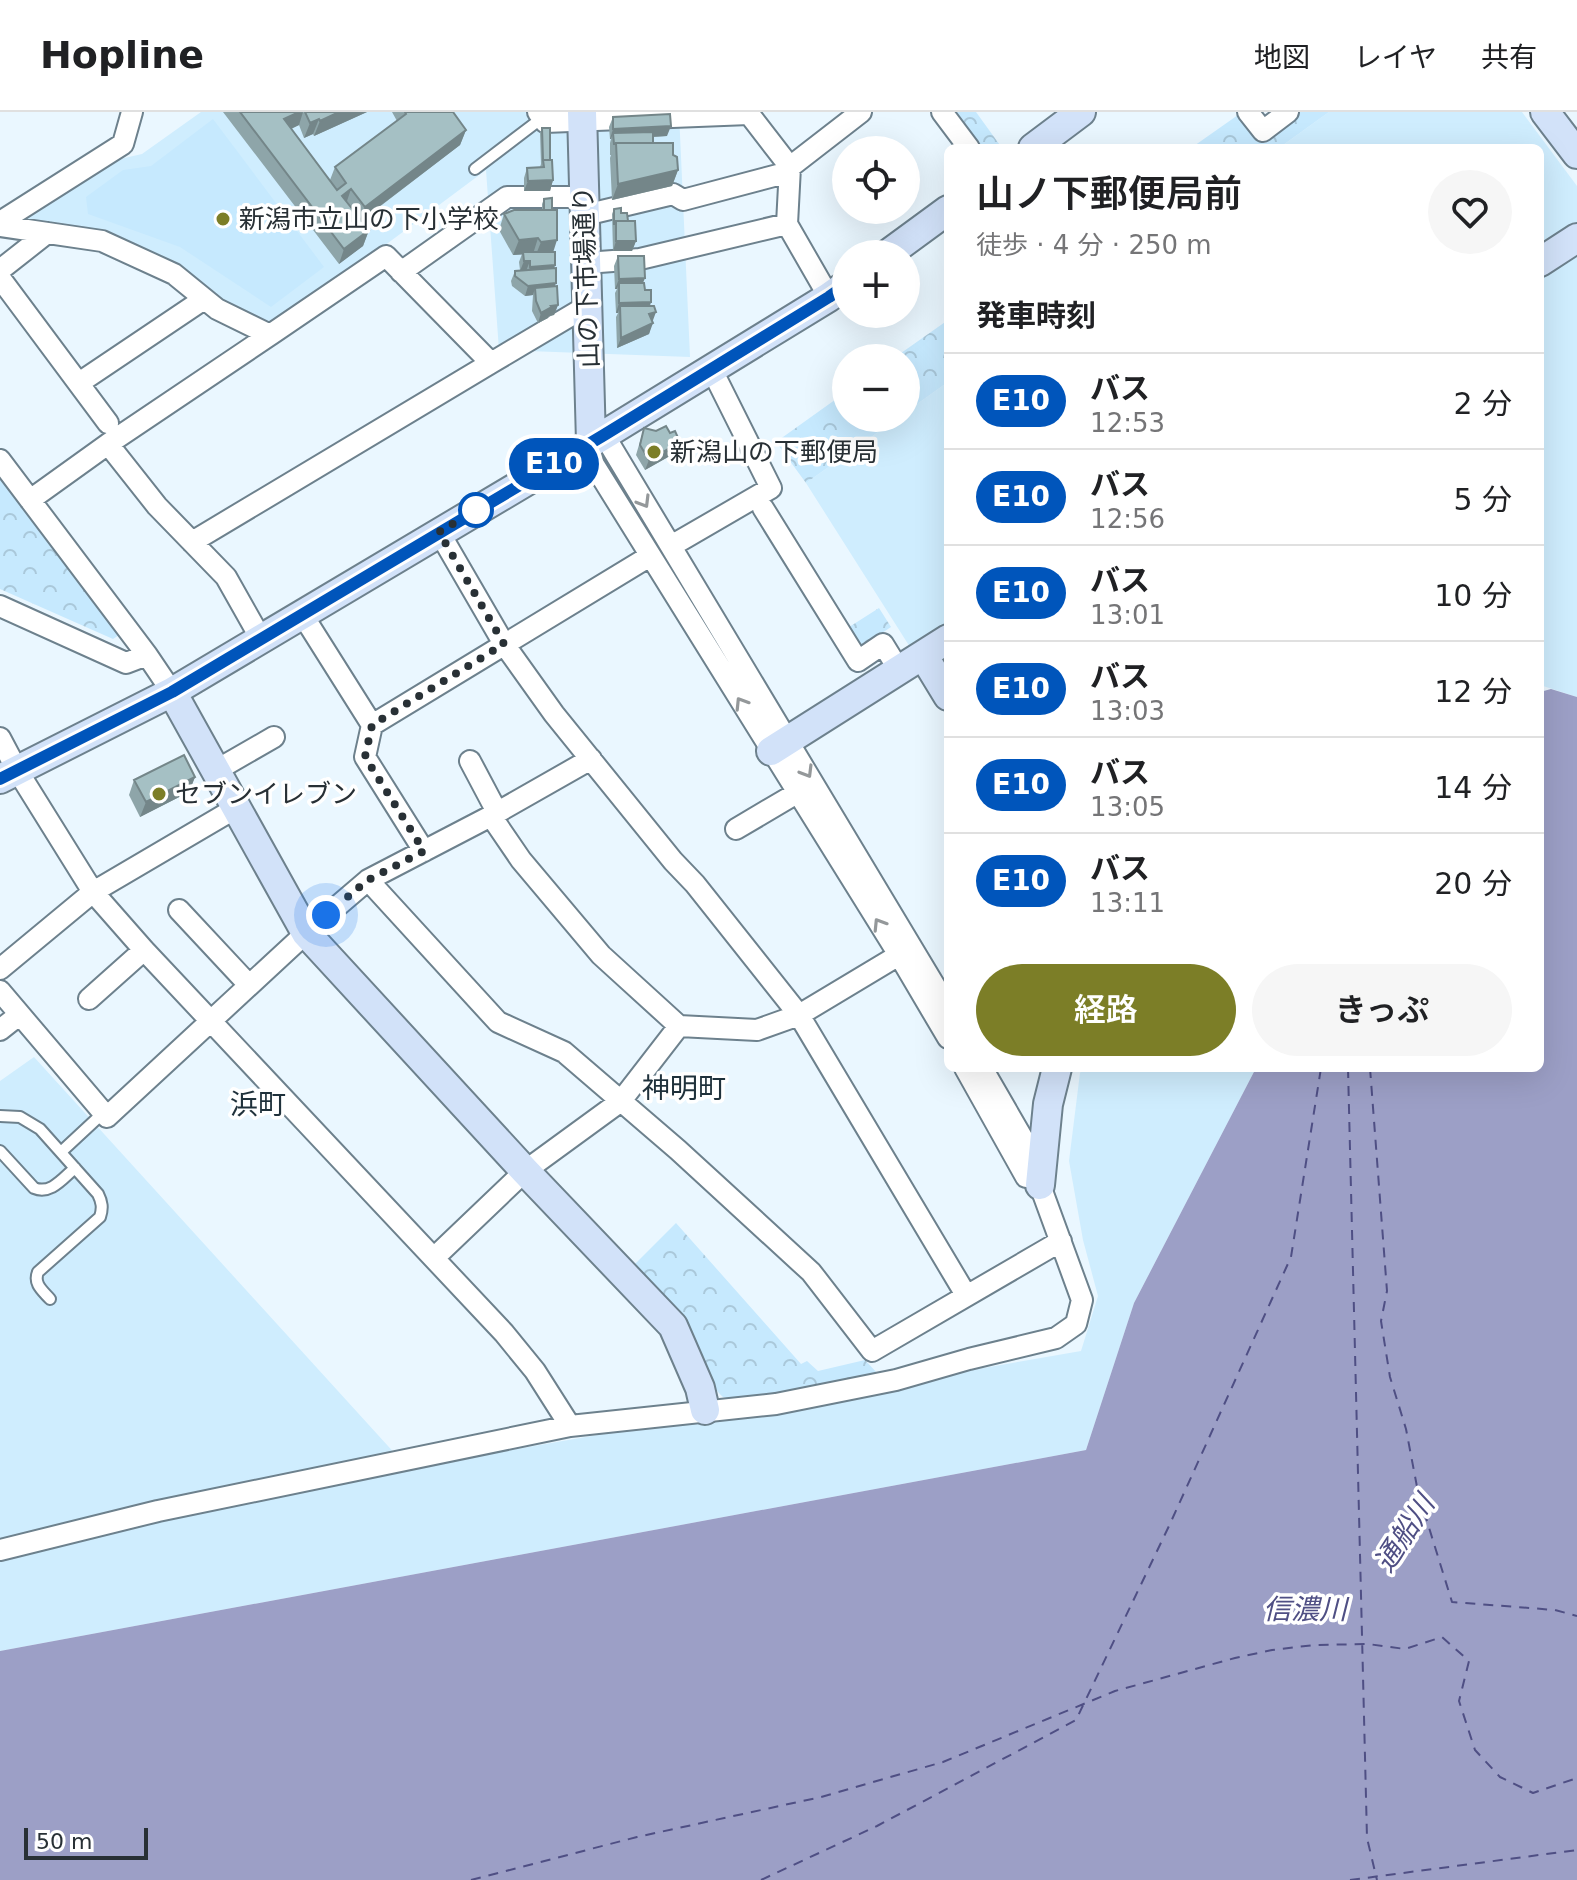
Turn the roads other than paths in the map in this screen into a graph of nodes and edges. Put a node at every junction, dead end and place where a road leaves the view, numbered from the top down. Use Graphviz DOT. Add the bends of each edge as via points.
graph roads {
  1 [pos="861,112"];
  2 [pos="942,112"];
  3 [pos="1081,112"];
  4 [pos="1248,112"];
  5 [pos="1288,112"];
  6 [pos="1545,112"];
  7 [pos="130,113"];
  8 [pos="749,113"];
  9 [pos="686,114"];
  10 [pos="540,115"];
  11 [pos="582,116"];
  12 [pos="966,144"];
  13 [pos="1038,144"];
  14 [pos="1577,154"];
  15 [pos="475,169"];
  16 [pos="790,170"];
  17 [pos="584,206"];
  18 [pos="944,213"];
  19 [pos="0,224"];
  20 [pos="787,224"];
  21 [pos="47,233"];
  22 [pos="1577,238"];
  23 [pos="907,240"];
  24 [pos="1544,259"];
  25 [pos="586,263"];
  26 [pos="0,270"];
  27 [pos="401,272"];
  28 [pos="0,278"];
  29 [pos="832,283"];
  30 [pos="832,295"];
  31 [pos="204,299"];
  32 [pos="587,306"];
  33 [pos="270,335"];
  34 [pos="491,363"];
  35 [pos="711,368"];
  36 [pos="79,383"];
  37 [pos="108,433"];
  38 [pos="593,441"];
  39 [pos="0,460"];
  40 [pos="30,500"];
  41 [pos="763,508"];
  42 [pos="439,532"];
  43 [pos="192,542"];
  44 [pos="671,546"];
  45 [pos="650,556"];
  46 [pos="0,606"];
  47 [pos="302,614"];
  48 [pos="261,639"];
  49 [pos="944,641"];
  50 [pos="504,644"];
  51 [pos="147,655"];
  52 [pos="911,662"];
  53 [pos="172,692"];
  54 [pos="944,692"];
  55 [pos="372,725"];
  56 [pos="274,737"];
  57 [pos="0,738"];
  58 [pos="779,746"];
  59 [pos="591,759"];
  60 [pos="470,761"];
  61 [pos="215,771"];
  62 [pos="9,774"];
  63 [pos="797,793"];
  64 [pos="236,808"];
  65 [pos="494,814"];
  66 [pos="736,829"];
  67 [pos="424,851"];
  68 [pos="368,880"];
  69 [pos="93,892"];
  70 [pos="179,910"];
  71 [pos="306,933"];
  72 [pos="144,950"];
  73 [pos="899,955"];
  74 [pos="0,969"];
  75 [pos="249,985"];
  76 [pos="0,991"];
  77 [pos="89,999"];
  78 [pos="944,1002"];
  79 [pos="19,1015"];
  80 [pos="799,1015"];
  81 [pos="211,1020"];
  82 [pos="679,1026"];
  83 [pos="0,1030"];
  84 [pos="944,1031"];
  85 [pos="967,1072"];
  86 [pos="984,1072"];
  87 [pos="1056,1072"];
  88 [pos="621,1101"];
  89 [pos="103,1113"];
  90 [pos="0,1116"];
  91 [pos="0,1151"];
  92 [pos="61,1152"];
  93 [pos="75,1168"];
  94 [pos="525,1171"];
  95 [pos="1040,1185"];
  96 [pos="1059,1234"];
  97 [pos="435,1257"];
  98 [pos="966,1295"];
  99 [pos="50,1299"];
  100 [pos="705,1410"];
  101 [pos="570,1426"];
  102 [pos="0,1550"];
  1 -- 16 [label="street"];
  2 -- 12 [label="street"];
  3 -- 13 [label="street"];
  4 -- 5 [label="street" via="1263,131"];
  6 -- 14 [label="street"];
  7 -- 19 [label="street" via="123,144"];
  8 -- 9 [label="street"];
  8 -- 16 [label="street"];
  9 -- 11 [label="street"];
  10 -- 11 [label="street" via="545,122"];
  10 -- 15 [label="lane"];
  11 -- 17 [label="street, 山の下市場通り"];
  16 -- 17 [label="street" via="683,200 673,194"];
  16 -- 20 [label="street"];
  17 -- 25 [label="street, 山の下市場通り"];
  17 -- 27 [label="street" via="507,197"];
  18 -- 23 [label="street"];
  19 -- 21 [label="street"];
  20 -- 25 [label="street" via="640,259"];
  20 -- 29 [label="street"];
  21 -- 26 [label="street"];
  21 -- 31 [label="street" via="102,241 174,274"];
  22 -- 24 [label="street"];
  25 -- 32 [label="street, 山の下市場通り"];
  27 -- 33 [label="street" via="386,256"];
  27 -- 34 [label="street"];
  28 -- 36 [label="street"];
  30 -- 35 [label="street"];
  31 -- 33 [label="street"];
  31 -- 36 [label="street"];
  32 -- 34 [label="street"];
  32 -- 38 [label="street, 山の下市場通り"];
  33 -- 37 [label="street"];
  34 -- 43 [label="street"];
  35 -- 38 [label="street"];
  35 -- 44 [label="street" via="771,488"];
  36 -- 37 [label="street"];
  37 -- 40 [label="street"];
  37 -- 43 [label="street" via="157,506"];
  38 -- 42 [label="street"];
  38 -- 44 [label="street, one-way"];
  38 -- 45 [label="street"];
  39 -- 40 [label="street"];
  40 -- 51 [label="street"];
  41 -- 52 [label="street" via="858,661 883,644"];
  42 -- 47 [label="street"];
  42 -- 50 [label="street"];
  43 -- 48 [label="street" via="226,577"];
  44 -- 58 [label="street"];
  45 -- 50 [label="street"];
  58 -- 45 [label="street, one-way"];
  46 -- 51 [label="street" via="126,663"];
  47 -- 48 [label="street"];
  47 -- 55 [label="street"];
  48 -- 53 [label="street"];
  49 -- 52 [label="street"];
  50 -- 55 [label="street"];
  50 -- 59 [label="street"];
  51 -- 53 [label="street"];
  52 -- 54 [label="street"];
  52 -- 58 [label="street"];
  53 -- 61 [label="street"];
  53 -- 62 [label="street"];
  55 -- 67 [label="street" via="365,757"];
  56 -- 61 [label="street"];
  57 -- 62 [label="street"];
  58 -- 63 [label="street"];
  58 -- 78 [label="street, one-way"];
  59 -- 65 [label="street"];
  59 -- 80 [label="street"];
  60 -- 65 [label="street"];
  61 -- 64 [label="street"];
  62 -- 69 [label="street"];
  63 -- 66 [label="street"];
  73 -- 63 [label="street, one-way"];
  64 -- 69 [label="street"];
  64 -- 71 [label="street"];
  65 -- 67 [label="street"];
  65 -- 82 [label="street" via="521,860 601,955"];
  67 -- 68 [label="street"];
  68 -- 71 [label="street"];
  68 -- 88 [label="street" via="498,1022 564,1052"];
  69 -- 72 [label="street"];
  69 -- 74 [label="street"];
  70 -- 75 [label="street"];
  71 -- 75 [label="street"];
  71 -- 94 [label="street"];
  72 -- 77 [label="street"];
  72 -- 81 [label="street"];
  73 -- 80 [label="street"];
  73 -- 84 [label="street"];
  75 -- 81 [label="street"];
  76 -- 79 [label="street"];
  79 -- 83 [label="street"];
  79 -- 89 [label="street"];
  80 -- 82 [label="street" via="757,1030"];
  80 -- 98 [label="street"];
  81 -- 89 [label="street" via="107,1117"];
  81 -- 97 [label="street"];
  82 -- 88 [label="street"];
  85 -- 96 [label="street"];
  86 -- 95 [label="street" via="1023,1139"];
  87 -- 95 [label="street"];
  88 -- 94 [label="street"];
  88 -- 98 [label="street" via="811,1272 872,1351"];
  89 -- 92 [label="lane"];
  90 -- 92 [label="lane" via="20,1117"];
  91 -- 93 [label="lane" via="40,1191"];
  92 -- 93 [label="lane"];
  93 -- 99 [label="lane" via="98,1194 102,1211 38,1272 37,1284"];
  94 -- 97 [label="street"];
  94 -- 100 [label="street" via="673,1326"];
  95 -- 96 [label="street"];
  96 -- 98 [label="street"];
  96 -- 100 [label="street" via="1082,1300 1076,1324 1056,1338 896,1380 776,1404"];
  97 -- 101 [label="street" via="535,1371"];
  100 -- 101 [label="street"];
  101 -- 102 [label="street" via="158,1511"];
}
